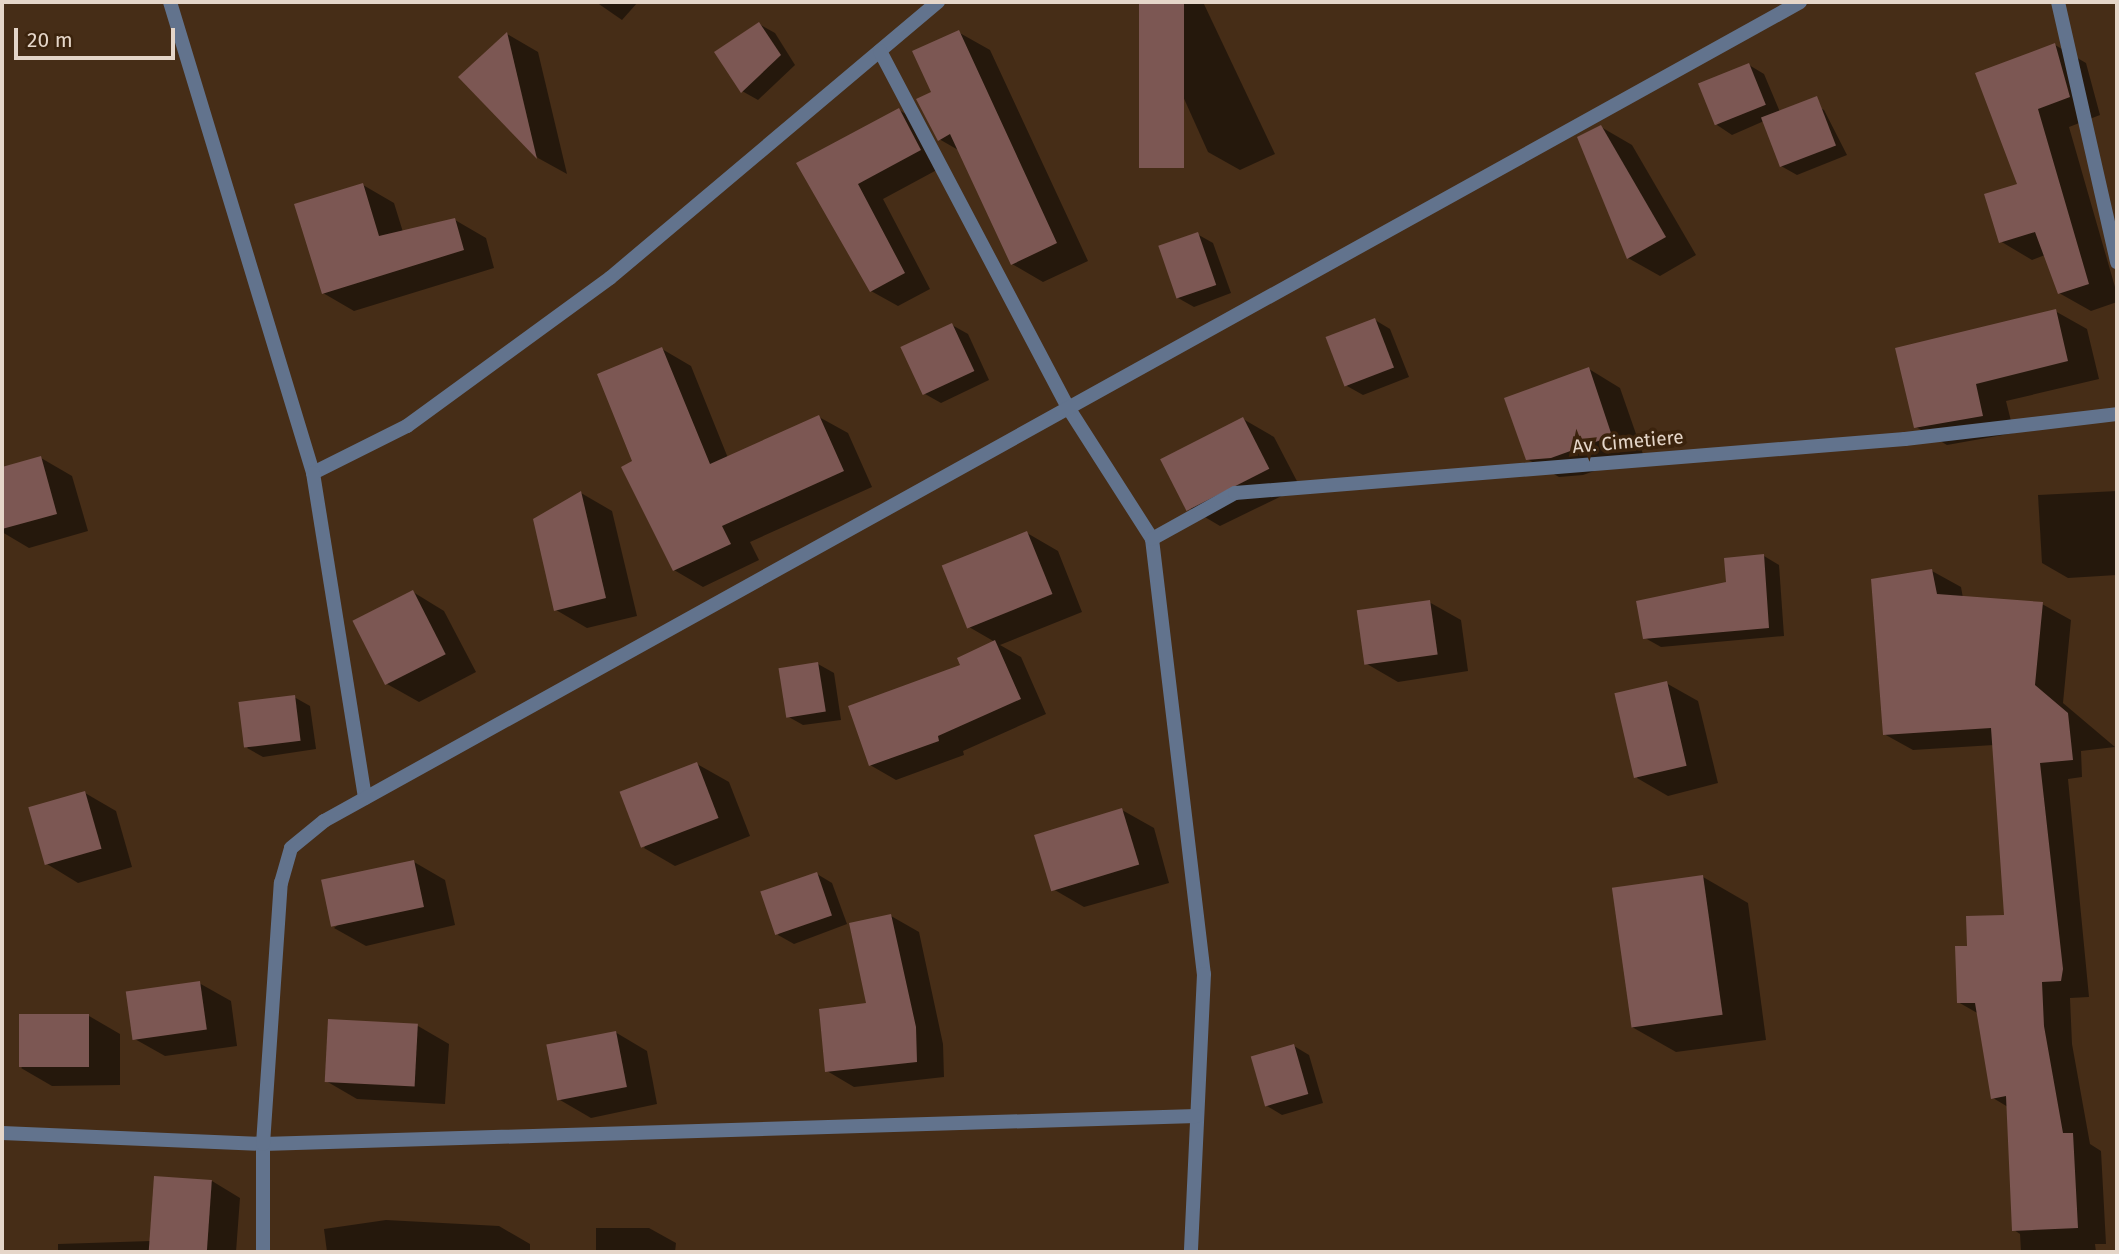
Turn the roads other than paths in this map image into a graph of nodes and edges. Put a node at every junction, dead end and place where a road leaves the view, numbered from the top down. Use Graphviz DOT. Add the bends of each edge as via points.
graph roads {
  1 [pos="170,2"];
  2 [pos="938,2"];
  3 [pos="1800,2"];
  4 [pos="2058,2"];
  5 [pos="880,51"];
  6 [pos="2117,262"];
  7 [pos="1069,409"];
  8 [pos="2117,414"];
  9 [pos="313,473"];
  10 [pos="1153,539"];
  11 [pos="365,798"];
  12 [pos="1197,1116"];
  13 [pos="2,1133"];
  14 [pos="263,1144"];
  15 [pos="263,1252"];
  16 [pos="1191,1252"];
  1 -- 9 [label="street"];
  2 -- 5 [label="street"];
  3 -- 7 [label="street"];
  4 -- 6 [label="street"];
  5 -- 7 [label="street"];
  5 -- 9 [label="street" via="610,278 408,426"];
  7 -- 10 [label="street"];
  7 -- 11 [label="street"];
  8 -- 10 [label="street, Av. Cimetiere" via="1905,439 1235,493"];
  9 -- 11 [label="street"];
  10 -- 12 [label="street" via="1204,974"];
  11 -- 14 [label="street" via="324,821 291,848 281,883"];
  12 -- 14 [label="street"];
  12 -- 16 [label="street"];
  13 -- 14 [label="street"];
  14 -- 15 [label="street"];
}
